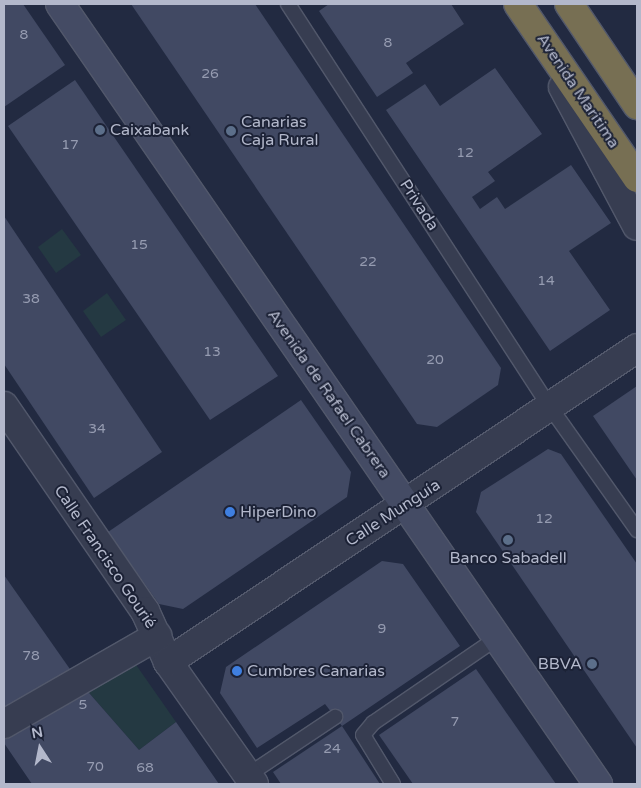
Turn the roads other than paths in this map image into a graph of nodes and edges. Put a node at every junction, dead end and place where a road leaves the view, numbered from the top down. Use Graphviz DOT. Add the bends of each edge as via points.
graph roads {
  1 [pos="60,4"];
  2 [pos="288,4"];
  3 [pos="569,4"];
  4 [pos="520,7"];
  5 [pos="637,105"];
  6 [pos="637,178"];
  7 [pos="637,226"];
  8 [pos="637,335"];
  9 [pos="628,356"];
  10 [pos="550,407"];
  11 [pos="5,412"];
  12 [pos="406,506"];
  13 [pos="637,530"];
  14 [pos="158,636"];
  15 [pos="497,638"];
  16 [pos="168,662"];
  17 [pos="335,717"];
  18 [pos="4,724"];
  19 [pos="251,780"];
  20 [pos="393,784"];
  21 [pos="598,784"];
  1 -- 12 [label="street, Avenida de Rafael Cabrera"];
  2 -- 10 [label="lane, Privada"];
  3 -- 5 [label="highway"];
  4 -- 6 [label="highway, Avenida Maritima"];
  4 -- 7 [label="street"];
  8 -- 9 [label="street"];
  9 -- 10 [label="street, Calle Munguía"];
  10 -- 12 [label="street, Calle Munguía"];
  10 -- 13 [label="lane, Privada"];
  11 -- 14 [label="street, Calle Francisco Gourié"];
  12 -- 15 [label="street, Avenida de Rafael Cabrera"];
  12 -- 16 [label="street, Calle Munguía"];
  14 -- 16 [label="street, Calle Francisco Gourié"];
  14 -- 18 [label="street"];
  15 -- 20 [label="lane" via="373,723 362,735"];
  15 -- 21 [label="street, Avenida de Rafael Cabrera"];
  16 -- 19 [label="street, Calle Francisco Gourié"];
  17 -- 19 [label="lane"];
}
